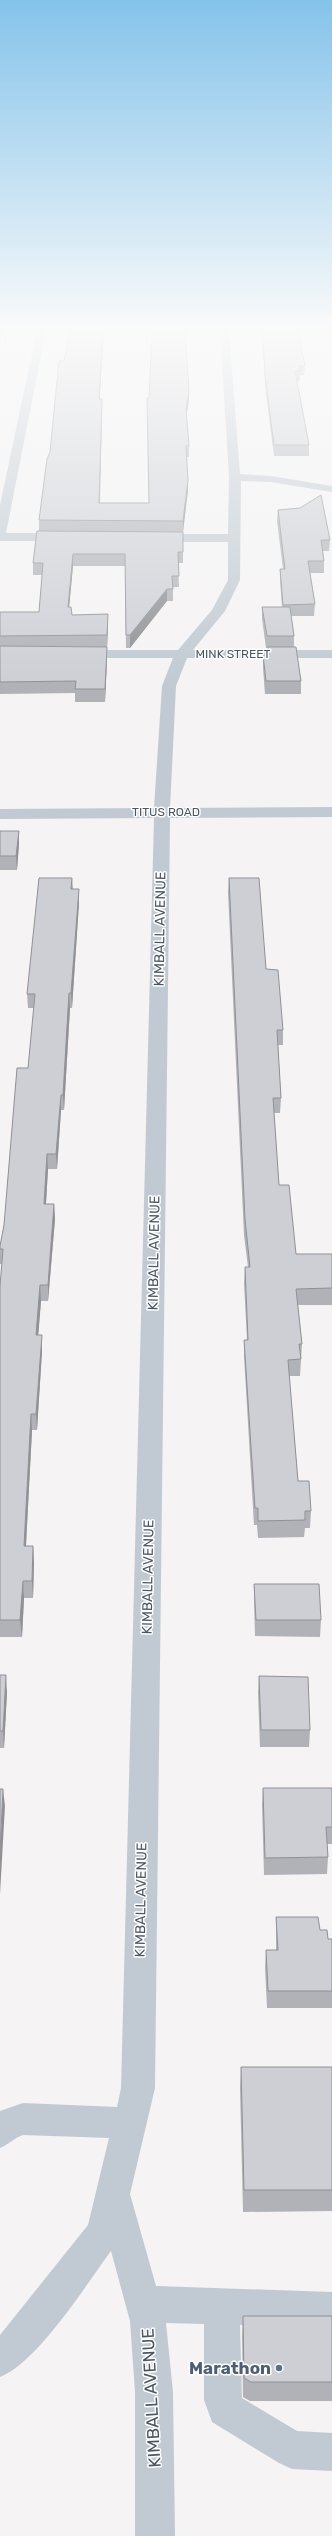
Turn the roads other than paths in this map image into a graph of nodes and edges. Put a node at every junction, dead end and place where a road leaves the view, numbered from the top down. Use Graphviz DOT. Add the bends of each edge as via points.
graph roads {
  1 [pos="17,448"];
  2 [pos="233,448"];
  3 [pos="235,477"];
  4 [pos="332,489"];
  5 [pos="0,534"];
  6 [pos="0,537"];
  7 [pos="78,538"];
  8 [pos="140,538"];
  9 [pos="234,538"];
  10 [pos="64,654"];
  11 [pos="182,654"];
  12 [pos="332,654"];
  13 [pos="162,812"];
  14 [pos="332,812"];
  15 [pos="0,814"];
  16 [pos="130,2123"];
  17 [pos="0,2132"];
  18 [pos="113,2192"];
  19 [pos="143,2304"];
  20 [pos="222,2306"];
  21 [pos="332,2310"];
  22 [pos="0,2359"];
  23 [pos="332,2452"];
  24 [pos="155,2536"];
  1 -- 5 [label="street"];
  2 -- 3 [label="street, KIMBALL AVENUE"];
  3 -- 4 [label="street" via="271,478"];
  3 -- 9 [label="street, KIMBALL AVENUE"];
  6 -- 7 [label="street"];
  8 -- 9 [label="street"];
  9 -- 11 [label="street, KIMBALL AVENUE" via="234,580 218,611"];
  10 -- 11 [label="street, MINK STREET"];
  11 -- 12 [label="street, MINK STREET"];
  11 -- 13 [label="street, KIMBALL AVENUE" via="170,686"];
  13 -- 14 [label="street, TITUS ROAD"];
  13 -- 15 [label="street, TITUS ROAD"];
  13 -- 16 [label="street, KIMBALL AVENUE" via="138,2088"];
  16 -- 17 [label="street" via="23,2119 5,2125"];
  16 -- 18 [label="street, KIMBALL AVENUE"];
  18 -- 19 [label="street, KIMBALL AVENUE"];
  18 -- 22 [label="street, KIMBALL AVENUE" via="104,2233 18,2344"];
  19 -- 20 [label="street"];
  19 -- 24 [label="street, KIMBALL AVENUE" via="148,2322 154,2392"];
  20 -- 21 [label="street"];
  20 -- 23 [label="street" via="225,2409 292,2450"];
}
